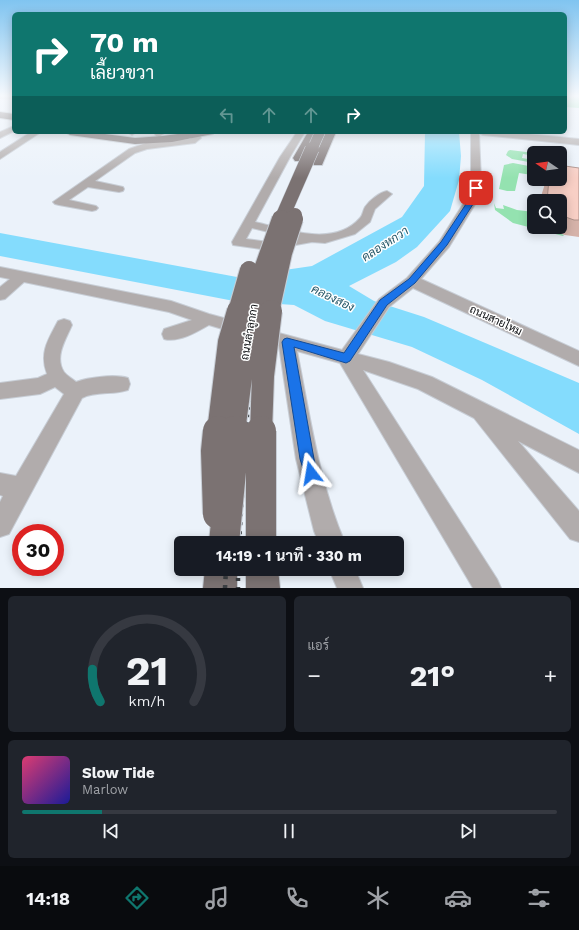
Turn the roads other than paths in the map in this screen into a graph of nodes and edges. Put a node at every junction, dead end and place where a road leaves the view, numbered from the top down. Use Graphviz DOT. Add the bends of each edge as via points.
graph roads {
  1 [pos="6,123"];
  2 [pos="34,134"];
  3 [pos="84,134"];
  4 [pos="200,134"];
  5 [pos="300,134"];
  6 [pos="313,134"];
  7 [pos="319,134"];
  8 [pos="329,134"];
  9 [pos="475,134"];
  10 [pos="502,134"];
  11 [pos="0,135"];
  12 [pos="579,142"];
  13 [pos="142,144"];
  14 [pos="3,154"];
  15 [pos="18,154"];
  16 [pos="308,160"];
  17 [pos="86,183"];
  18 [pos="119,189"];
  19 [pos="387,194"];
  20 [pos="60,202"];
  21 [pos="92,208"];
  22 [pos="49,209"];
  23 [pos="249,224"];
  24 [pos="312,238"];
  25 [pos="0,272"];
  26 [pos="22,276"];
  27 [pos="412,281"];
  28 [pos="0,295"];
  29 [pos="207,319"];
  30 [pos="64,325"];
  31 [pos="170,334"];
  32 [pos="287,342"];
  33 [pos="351,351"];
  34 [pos="579,358"];
  35 [pos="57,378"];
  36 [pos="121,384"];
  37 [pos="0,391"];
  38 [pos="75,392"];
  39 [pos="478,411"];
  40 [pos="579,462"];
  41 [pos="10,486"];
  42 [pos="0,525"];
  43 [pos="579,530"];
  44 [pos="220,536"];
  45 [pos="225,536"];
  46 [pos="261,536"];
  47 [pos="328,536"];
  48 [pos="221,576"];
  49 [pos="262,576"];
  50 [pos="345,576"];
  51 [pos="220,588"];
  52 [pos="263,588"];
  53 [pos="350,588"];
  54 [pos="488,588"];
  1 -- 11 [label="street"];
  2 -- 14 [label="street"];
  3 -- 13 [label="main road"];
  4 -- 13 [label="main road"];
  5 -- 23 [label="street"];
  6 -- 16 [label="main road"];
  7 -- 45 [label="main road, ถนนลำลูกกา, bridge" via="278,224 256,295 239,399"];
  8 -- 16 [label="main road, ถนนลำลูกกา"];
  9 -- 27 [label="street" via="476,180 471,201 444,244"];
  10 -- 12 [label="street"];
  13 -- 17 [label="street"];
  14 -- 15 [label="street"];
  16 -- 44 [label="main road, bridge" via="273,210 255,252 229,342 216,451"];
  16 -- 46 [label="main road, ถนนลำลูกกา, bridge" via="273,296 260,427"];
  17 -- 18 [label="street"];
  17 -- 20 [label="street"];
  19 -- 24 [label="street" via="370,208 366,219 351,231 325,239"];
  20 -- 21 [label="street"];
  20 -- 22 [label="street"];
  23 -- 24 [label="street"];
  23 -- 24 [label="street" via="238,242 268,246"];
  25 -- 26 [label="street"];
  26 -- 28 [label="street"];
  26 -- 29 [label="street" via="170,307"];
  27 -- 33 [label="street" via="384,303"];
  27 -- 34 [label="street, ถนนสายไหม"];
  29 -- 31 [label="street" via="191,328"];
  29 -- 32 [label="street"];
  30 -- 35 [label="street" via="52,351 52,364"];
  32 -- 33 [label="street"];
  32 -- 47 [label="street" via="307,459"];
  33 -- 39 [label="street" via="389,370 425,383"];
  33 -- 54 [label="street"];
  35 -- 37 [label="street" via="40,386"];
  35 -- 38 [label="street"];
  36 -- 38 [label="street" via="85,387"];
  38 -- 41 [label="street"];
  39 -- 40 [label="street"];
  39 -- 43 [label="street"];
  41 -- 42 [label="street"];
  48 -- 51 [label="main road"];
  49 -- 52 [label="main road"];
  50 -- 53 [label="street"];
}
